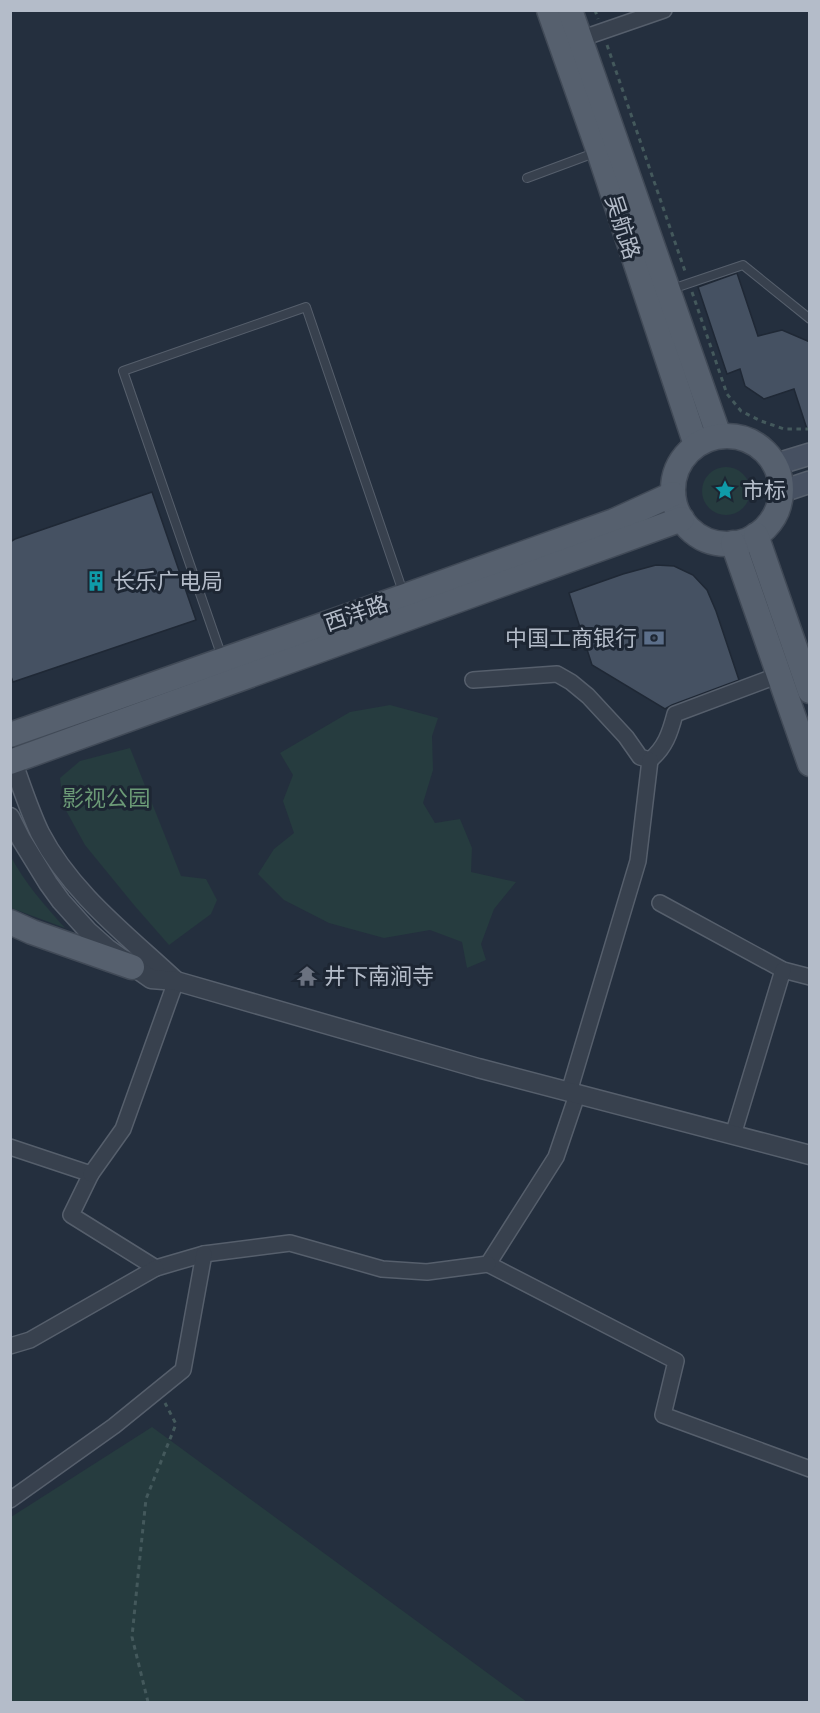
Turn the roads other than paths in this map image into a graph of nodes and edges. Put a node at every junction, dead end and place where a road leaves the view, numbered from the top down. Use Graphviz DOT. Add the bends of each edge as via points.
graph roads {
  1 [pos="549,10"];
  2 [pos="570,10"];
  3 [pos="664,10"];
  4 [pos="580,39"];
  5 [pos="598,152"];
  6 [pos="527,178"];
  7 [pos="678,287"];
  8 [pos="810,319"];
  9 [pos="675,348"];
  10 [pos="719,436"];
  11 [pos="696,445"];
  12 [pos="810,454"];
  13 [pos="774,465"];
  14 [pos="810,482"];
  15 [pos="780,492"];
  16 [pos="673,494"];
  17 [pos="682,519"];
  18 [pos="617,531"];
  19 [pos="756,535"];
  20 [pos="733,543"];
  21 [pos="405,596"];
  22 [pos="777,598"];
  23 [pos="755,606"];
  24 [pos="223,660"];
  25 [pos="779,675"];
  26 [pos="473,680"];
  27 [pos="810,691"];
  28 [pos="10,735"];
  29 [pos="11,759"];
  30 [pos="650,760"];
  31 [pos="810,764"];
  32 [pos="10,817"];
  33 [pos="660,903"];
  34 [pos="10,921"];
  35 [pos="132,967"];
  36 [pos="783,970"];
  37 [pos="810,977"];
  38 [pos="176,981"];
  39 [pos="573,1093"];
  40 [pos="733,1135"];
  41 [pos="10,1147"];
  42 [pos="810,1155"];
  43 [pos="91,1174"];
  44 [pos="204,1254"];
  45 [pos="488,1264"];
  46 [pos="156,1268"];
  47 [pos="10,1346"];
  48 [pos="810,1469"];
  49 [pos="10,1500"];
  1 -- 5 [label="main road, 吴航路"];
  2 -- 4 [label="main road, 吴航路"];
  3 -- 4 [label="street"];
  4 -- 7 [label="main road, 吴航路"];
  5 -- 6 [label="lane"];
  5 -- 9 [label="main road, 吴航路"];
  7 -- 8 [label="lane" via="743,265"];
  7 -- 9 [label="main road, 吴航路"];
  9 -- 10 [label="main road, 吴航路"];
  9 -- 11 [label="main road, 吴航路"];
  10 -- 11 [label="main road"];
  10 -- 13 [label="main road" via="751,441 765,451"];
  11 -- 16 [label="main road" via="678,467"];
  12 -- 13 [label="main road"];
  13 -- 15 [label="main road"];
  14 -- 15 [label="main road"];
  15 -- 19 [label="main road" via="775,513"];
  16 -- 17 [label="main road"];
  16 -- 18 [label="main road, 西洋路"];
  17 -- 18 [label="main road, 西洋路"];
  17 -- 20 [label="main road" via="704,539"];
  18 -- 21 [label="main road, 西洋路"];
  18 -- 29 [label="main road, 西洋路"];
  19 -- 20 [label="main road"];
  19 -- 22 [label="main road"];
  20 -- 23 [label="main road"];
  21 -- 24 [label="main road, 西洋路"];
  21 -- 24 [label="lane" via="306,307 133,367 123,371"];
  22 -- 23 [label="main road"];
  22 -- 27 [label="main road"];
  23 -- 25 [label="main road"];
  24 -- 28 [label="main road, 西洋路"];
  25 -- 30 [label="street" via="675,714 670,734 660,752"];
  25 -- 31 [label="main road"];
  26 -- 30 [label="street" via="557,674 588,696 639,757"];
  29 -- 38 [label="street" via="40,833 56,859 102,914"];
  30 -- 39 [label="street" via="638,861"];
  32 -- 35 [label="street" via="61,901 88,931"];
  33 -- 36 [label="street"];
  34 -- 35 [label="main road"];
  35 -- 38 [label="street" via="151,979"];
  36 -- 37 [label="street"];
  36 -- 40 [label="street"];
  38 -- 39 [label="street"];
  38 -- 43 [label="street" via="123,1129"];
  39 -- 40 [label="street"];
  39 -- 45 [label="street" via="556,1157"];
  40 -- 42 [label="street"];
  41 -- 43 [label="street"];
  43 -- 46 [label="street" via="71,1215"];
  44 -- 45 [label="street" via="290,1243 382,1269 427,1272"];
  44 -- 46 [label="street"];
  44 -- 49 [label="street" via="183,1370 114,1426"];
  45 -- 48 [label="street" via="676,1361 663,1415"];
  46 -- 47 [label="street" via="30,1340"];
}
